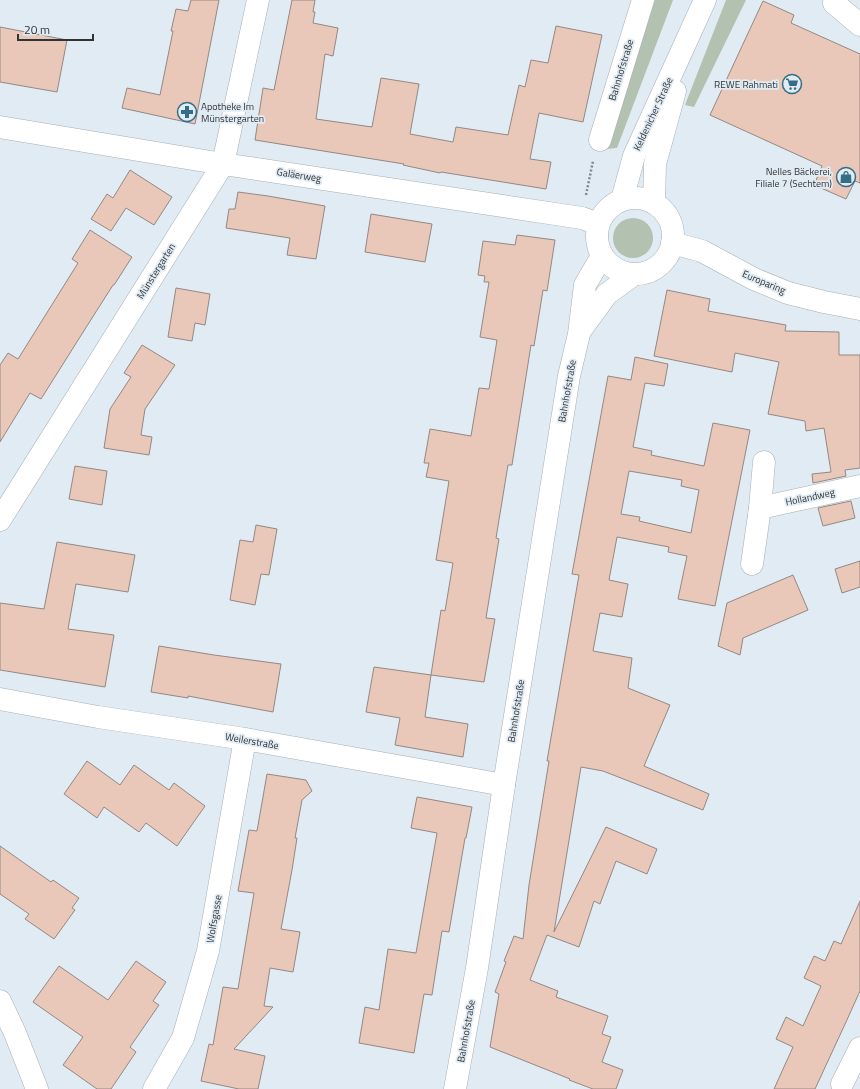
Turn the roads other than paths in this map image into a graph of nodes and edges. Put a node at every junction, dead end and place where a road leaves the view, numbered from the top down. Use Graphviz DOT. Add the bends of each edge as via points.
graph roads {
  1 [pos="258,0"];
  2 [pos="643,0"];
  3 [pos="705,0"];
  4 [pos="834,3"];
  5 [pos="860,25"];
  6 [pos="691,30"];
  7 [pos="0,127"];
  8 [pos="597,149"];
  9 [pos="223,164"];
  10 [pos="622,200"];
  11 [pos="654,203"];
  12 [pos="590,221"];
  13 [pos="672,243"];
  14 [pos="602,256"];
  15 [pos="633,274"];
  16 [pos="860,309"];
  17 [pos="579,334"];
  18 [pos="764,462"];
  19 [pos="860,486"];
  20 [pos="760,508"];
  21 [pos="0,520"];
  22 [pos="752,564"];
  23 [pos="0,698"];
  24 [pos="245,739"];
  25 [pos="504,785"];
  26 [pos="0,1001"];
  27 [pos="860,1048"];
  28 [pos="842,1084"];
  29 [pos="37,1089"];
  30 [pos="154,1089"];
  31 [pos="455,1089"];
  1 -- 9 [label="street, Münstergarten"];
  2 -- 8 [label="street, Bahnhofstraße"];
  3 -- 6 [label="street, Keldenicher Straße"];
  4 -- 5 [label="street"];
  6 -- 10 [label="street, Keldenicher Straße" via="634,156"];
  6 -- 11 [label="street, Keldenicher Straße" via="655,164"];
  7 -- 9 [label="street, Galäerweg"];
  9 -- 12 [label="street, Galäerweg"];
  9 -- 21 [label="street, Münstergarten"];
  10 -- 11 [label="street" via="644,199"];
  10 -- 12 [label="street"];
  11 -- 13 [label="street" via="669,220"];
  12 -- 14 [label="street"];
  13 -- 15 [label="street, Bahnhofstraße" via="669,254 662,263 644,274"];
  13 -- 16 [label="street, Europaring" via="702,251 754,279 788,293"];
  14 -- 15 [label="street" via="621,272"];
  14 -- 17 [label="street, Bahnhofstraße" via="585,284"];
  15 -- 17 [label="street, Bahnhofstraße" via="607,294"];
  17 -- 25 [label="street, Bahnhofstraße" via="569,376"];
  18 -- 20 [label="street"];
  19 -- 20 [label="street, Hollandweg"];
  20 -- 22 [label="street"];
  23 -- 24 [label="street, Weilerstraße" via="98,717"];
  24 -- 25 [label="street, Weilerstraße"];
  24 -- 30 [label="street, Wolfsgasse" via="208,951 182,1038"];
  25 -- 31 [label="street, Bahnhofstraße" via="477,968"];
  26 -- 29 [label="street"];
  27 -- 28 [label="street"];
}
